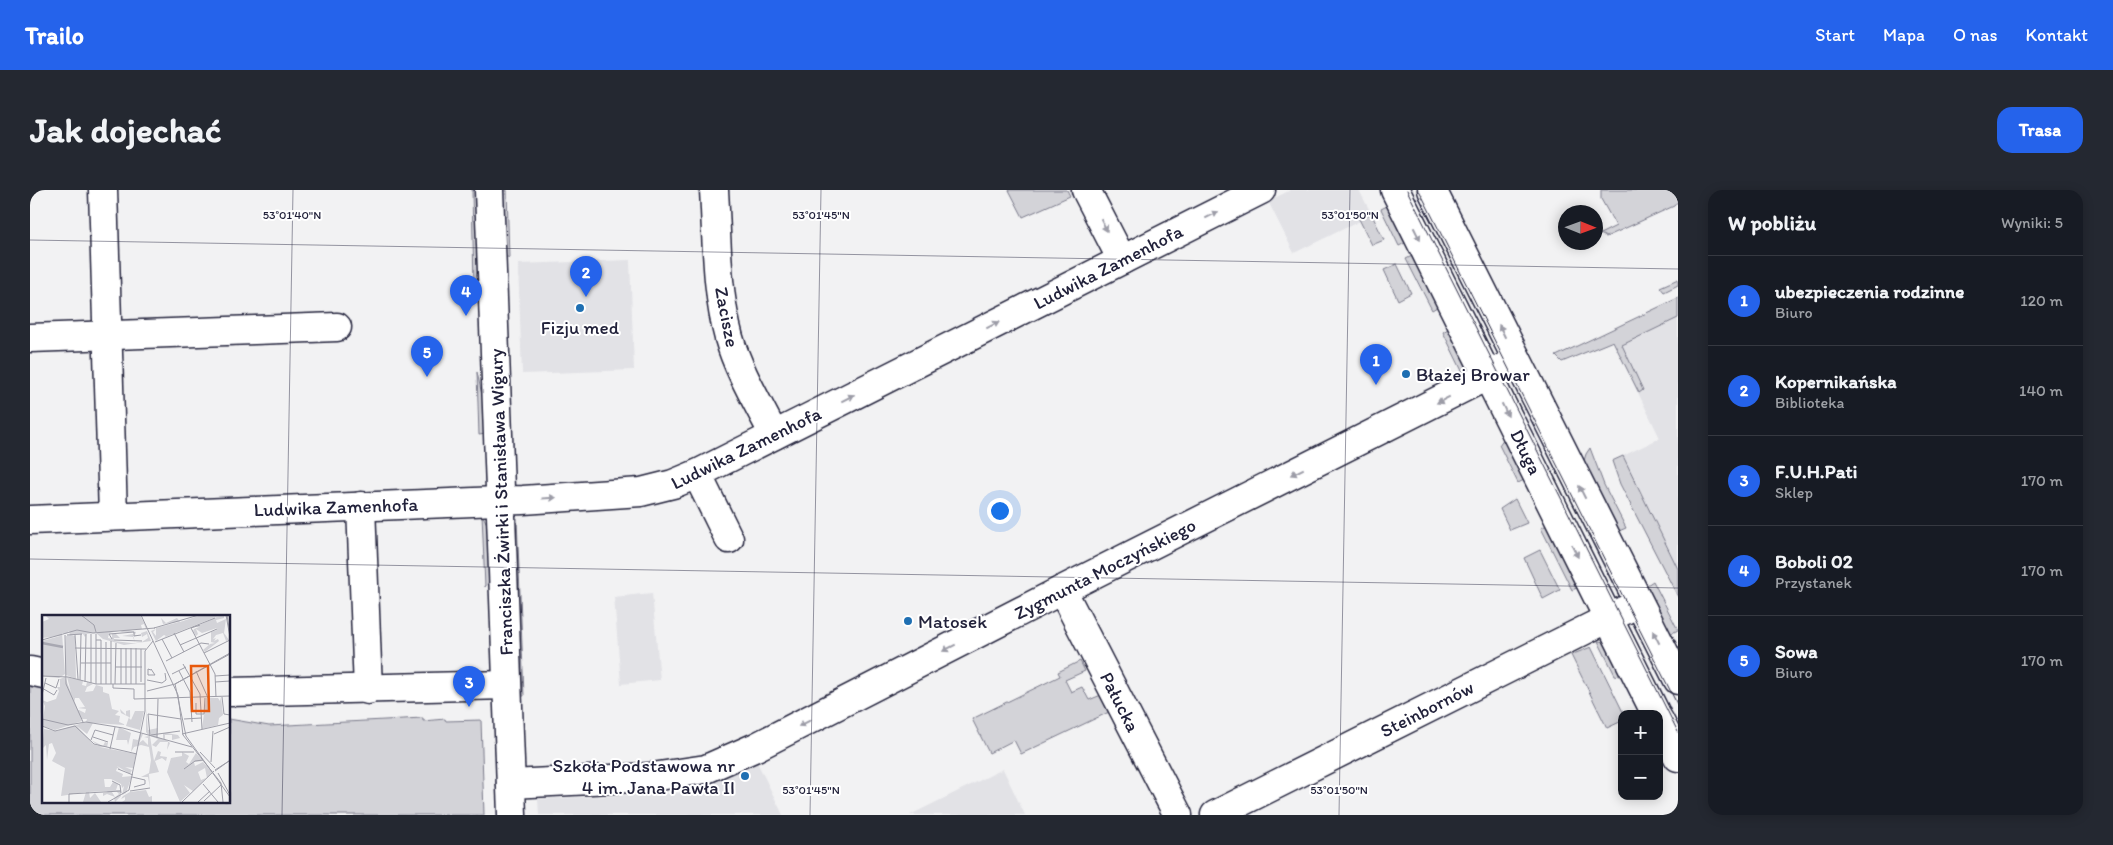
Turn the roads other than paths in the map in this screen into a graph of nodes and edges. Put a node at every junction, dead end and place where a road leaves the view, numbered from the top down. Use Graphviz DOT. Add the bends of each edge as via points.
graph roads {
  1 [pos="103,190"];
  2 [pos="490,190"];
  3 [pos="714,190"];
  4 [pos="1086,190"];
  5 [pos="1260,190"];
  6 [pos="1395,190"];
  7 [pos="1432,190"];
  8 [pos="1122,260"];
  9 [pos="337,327"];
  10 [pos="108,336"];
  11 [pos="30,338"];
  12 [pos="1517,361"];
  13 [pos="1489,376"];
  14 [pos="774,435"];
  15 [pos="696,474"];
  16 [pos="500,500"];
  17 [pos="361,506"];
  18 [pos="113,516"];
  19 [pos="30,520"];
  20 [pos="729,539"];
  21 [pos="1062,590"];
  22 [pos="1638,602"];
  23 [pos="1608,618"];
  24 [pos="1678,680"];
  25 [pos="508,685"];
  26 [pos="368,690"];
  27 [pos="230,692"];
  28 [pos="1654,710"];
  29 [pos="1663,728"];
  30 [pos="1678,757"];
  31 [pos="511,784"];
  32 [pos="512,815"];
  33 [pos="1178,815"];
  34 [pos="1215,815"];
  1 -- 10 [label="street"];
  2 -- 16 [label="street, Franciszka Żwirki i Stanisława Wigury"];
  3 -- 14 [label="street, Zacisze" via="720,296 726,329"];
  4 -- 8 [label="street, one-way"];
  8 -- 5 [label="street, Ludwika Zamenhofa, one-way"];
  6 -- 13 [label="street, Długa, one-way"];
  12 -- 7 [label="street, Długa, one-way"];
  14 -- 8 [label="street, Ludwika Zamenhofa, one-way"];
  9 -- 10 [label="street"];
  10 -- 11 [label="street"];
  10 -- 18 [label="street"];
  12 -- 13 [label="street, Zygmunta Moczyńskiego"];
  22 -- 12 [label="street, Długa, one-way"];
  13 -- 21 [label="street, Zygmunta Moczyńskiego, one-way"];
  13 -- 23 [label="street, Długa, one-way"];
  14 -- 15 [label="street, Ludwika Zamenhofa"];
  16 -- 15 [label="street, Ludwika Zamenhofa, one-way" via="641,492"];
  15 -- 20 [label="street"];
  16 -- 17 [label="street, Ludwika Zamenhofa"];
  16 -- 25 [label="street, Franciszka Żwirki i Stanisława Wigury"];
  17 -- 18 [label="street, Ludwika Zamenhofa"];
  17 -- 26 [label="street"];
  18 -- 19 [label="street, Ludwika Zamenhofa"];
  21 -- 31 [label="street, Zygmunta Moczyńskiego, one-way" via="756,747 706,769 652,777"];
  21 -- 33 [label="street, Pałucka"];
  22 -- 23 [label="street, Steinbornów"];
  24 -- 22 [label="street, Długa, one-way"];
  23 -- 28 [label="street, Długa"];
  23 -- 34 [label="street, Steinbornów"];
  25 -- 26 [label="street"];
  25 -- 31 [label="street, Franciszka Żwirki i Stanisława Wigury"];
  26 -- 27 [label="street"];
  29 -- 30 [label="street"];
  31 -- 32 [label="street, Franciszka Żwirki i Stanisława Wigury"];
}
